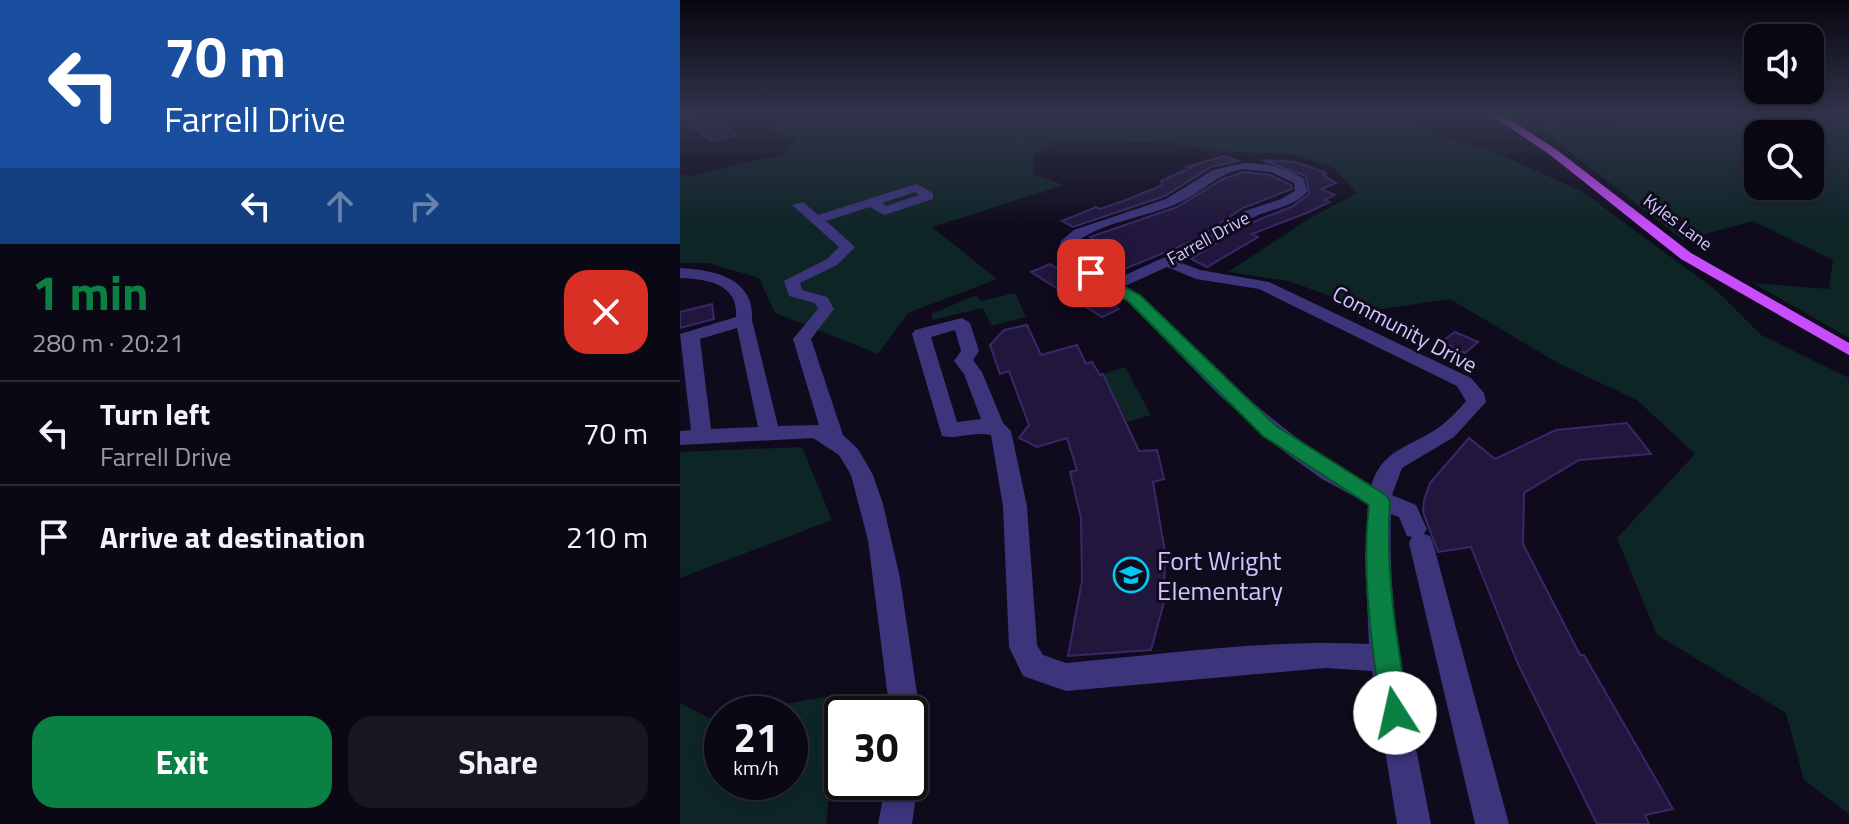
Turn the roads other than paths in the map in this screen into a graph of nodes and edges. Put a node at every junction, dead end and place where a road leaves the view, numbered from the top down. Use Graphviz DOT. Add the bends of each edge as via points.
graph roads {
  1 [pos="1552,151"];
  2 [pos="872,202"];
  3 [pos="798,205"];
  4 [pos="816,220"];
  5 [pos="1167,262"];
  6 [pos="680,273"];
  7 [pos="1113,286"];
  8 [pos="744,320"];
  9 [pos="686,339"];
  10 [pos="1849,350"];
  11 [pos="994,427"];
  12 [pos="769,432"];
  13 [pos="702,437"];
  14 [pos="680,438"];
  15 [pos="842,446"];
  16 [pos="1380,502"];
  17 [pos="1386,658"];
  18 [pos="902,696"];
  19 [pos="899,800"];
  20 [pos="895,824"];
  21 [pos="1414,824"];
  22 [pos="1492,824"];
  1 -- 10 [label="main road, Kyles Lane" via="1686,256"];
  2 -- 4 [label="street"];
  3 -- 4 [label="street"];
  4 -- 15 [label="street" via="848,247 832,262 792,281 795,293 821,300 826,309 802,339"];
  5 -- 7 [label="street, Farrell Drive"];
  5 -- 7 [label="street, Farrell Drive" via="1250,214 1294,198 1302,185 1275,169 1230,167 1210,174 1182,196 1071,237 1064,249 1069,259"];
  5 -- 16 [label="street, Community Drive" via="1196,274 1249,281 1294,298 1464,382 1474,393 1476,402 1469,413 1389,469"];
  6 -- 8 [label="street" via="707,274 742,293"];
  7 -- 16 [label="street, Farrell Drive" via="1134,299 1269,431"];
  8 -- 9 [label="street"];
  8 -- 12 [label="street"];
  9 -- 13 [label="street"];
  11 -- 11 [label="street" via="973,372 963,361 970,351 962,323 921,334 949,431 971,425"];
  11 -- 17 [label="street" via="1001,431 1015,506 1023,647 1033,666 1066,677 1326,655"];
  12 -- 13 [label="street"];
  12 -- 15 [label="street" via="814,431"];
  13 -- 14 [label="street"];
  15 -- 18 [label="street" via="865,482 879,539"];
  16 -- 17 [label="street" via="1375,547"];
  16 -- 22 [label="street, Farrell Drive" via="1408,511 1418,536"];
  17 -- 21 [label="street"];
  19 -- 20 [label="street"];
}
